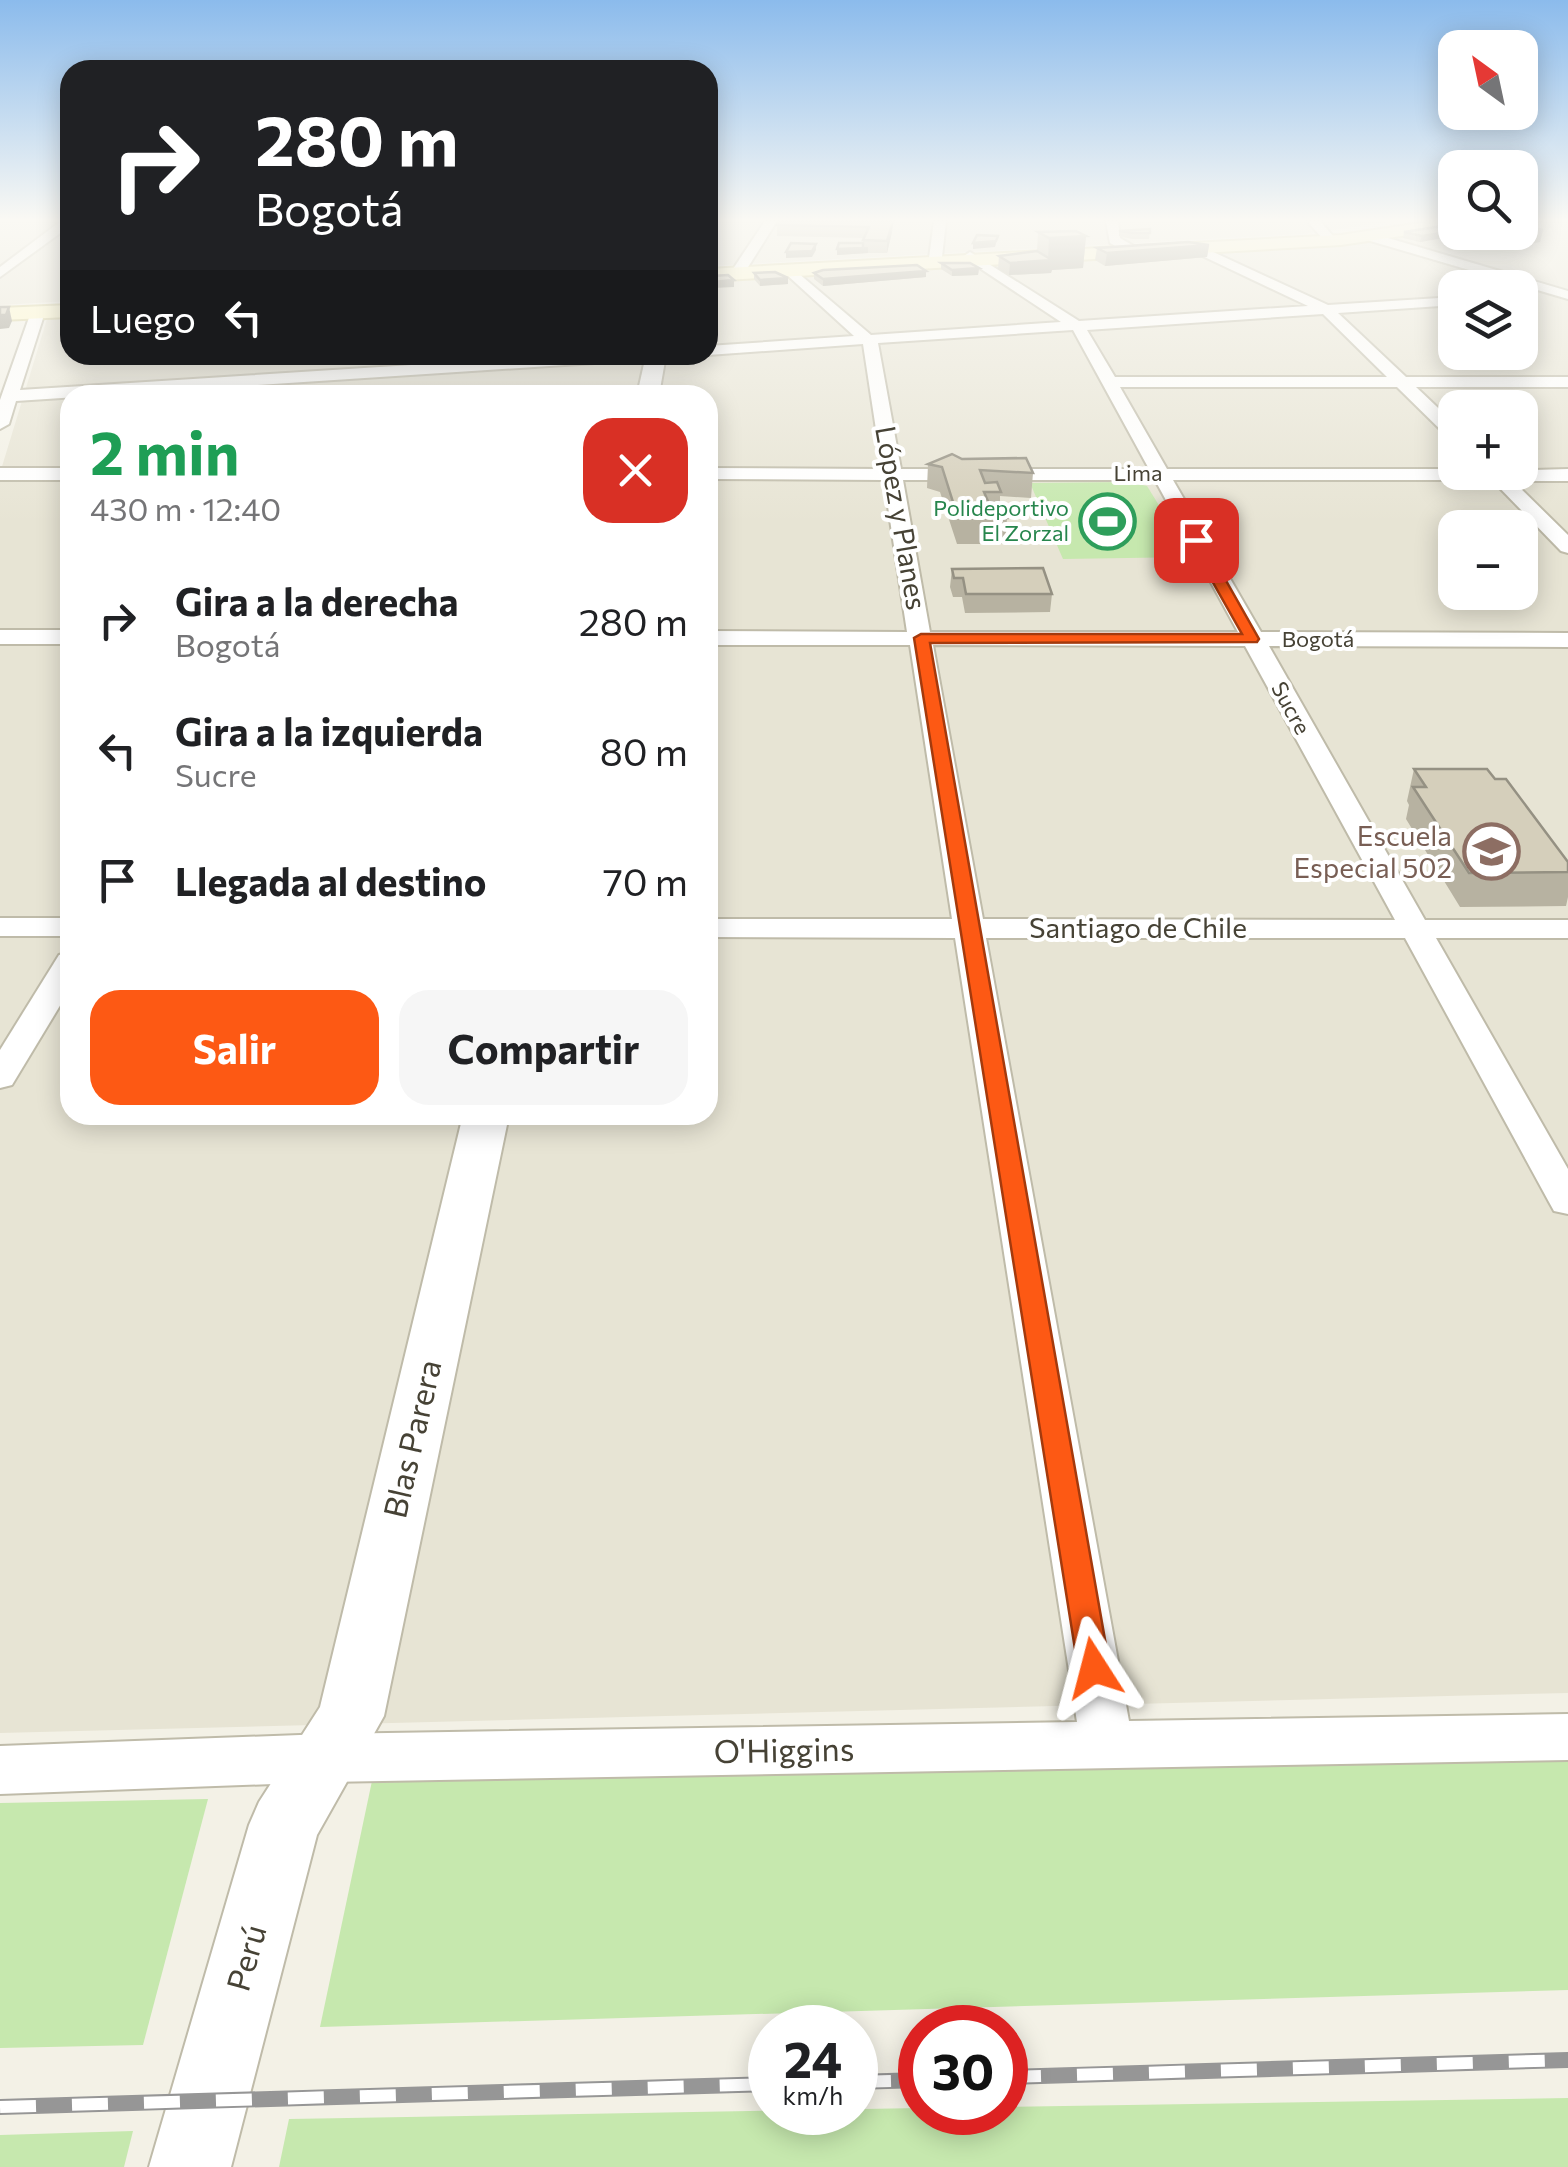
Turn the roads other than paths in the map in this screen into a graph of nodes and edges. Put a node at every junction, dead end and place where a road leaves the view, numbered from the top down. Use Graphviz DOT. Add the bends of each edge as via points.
graph roads {
  1 [pos="35,322"];
  2 [pos="850,322"];
  3 [pos="1072,322"];
  4 [pos="1125,322"];
  5 [pos="1339,322"];
  6 [pos="1077,325"];
  7 [pos="868,338"];
  8 [pos="718,349"];
  9 [pos="353,365"];
  10 [pos="481,365"];
  11 [pos="354,373"];
  12 [pos="1110,382"];
  13 [pos="1401,382"];
  14 [pos="1568,382"];
  15 [pos="175,385"];
  16 [pos="357,385"];
  17 [pos="60,393"];
  18 [pos="10,396"];
  19 [pos="1438,418"];
  20 [pos="0,424"];
  21 [pos="1159,473"];
  22 [pos="0,474"];
  23 [pos="60,474"];
  24 [pos="718,474"];
  25 [pos="894,474"];
  26 [pos="1438,474"];
  27 [pos="1538,475"];
  28 [pos="1568,475"];
  29 [pos="1512,490"];
  30 [pos="1568,547"];
  31 [pos="0,637"];
  32 [pos="60,637"];
  33 [pos="718,638"];
  34 [pos="921,638"];
  35 [pos="1252,639"];
  36 [pos="1568,640"];
  37 [pos="0,927"];
  38 [pos="60,927"];
  39 [pos="718,928"];
  40 [pos="970,928"];
  41 [pos="1415,929"];
  42 [pos="1568,929"];
  43 [pos="60,979"];
  44 [pos="0,1078"];
  45 [pos="484,1125"];
  46 [pos="1568,1202"];
  47 [pos="1568,1737"];
  48 [pos="1107,1746"];
  49 [pos="326,1758"];
  50 [pos="0,1770"];
  51 [pos="190,2167"];
  1 -- 18 [label="street"];
  2 -- 7 [label="street"];
  3 -- 6 [label="street, Sucre"];
  4 -- 6 [label="street"];
  5 -- 13 [label="street"];
  6 -- 7 [label="street"];
  6 -- 12 [label="street, Sucre"];
  7 -- 8 [label="street"];
  7 -- 25 [label="street, López y Planes"];
  9 -- 11 [label="street"];
  10 -- 11 [label="street"];
  11 -- 15 [label="street"];
  11 -- 16 [label="street"];
  12 -- 13 [label="street"];
  12 -- 21 [label="street, Sucre"];
  13 -- 14 [label="street"];
  13 -- 19 [label="street"];
  17 -- 18 [label="street"];
  18 -- 20 [label="street"];
  21 -- 25 [label="street, Lima"];
  21 -- 26 [label="street, Lima"];
  21 -- 35 [label="street, Sucre"];
  22 -- 23 [label="street"];
  24 -- 25 [label="street, Lima"];
  25 -- 34 [label="street, López y Planes"];
  27 -- 28 [label="street, Lima"];
  29 -- 30 [label="street"];
  31 -- 32 [label="street"];
  33 -- 34 [label="street, Bogotá"];
  34 -- 35 [label="street, Bogotá"];
  34 -- 40 [label="street, López y Planes"];
  35 -- 36 [label="street, Bogotá"];
  35 -- 41 [label="street, Sucre"];
  37 -- 38 [label="street"];
  39 -- 40 [label="street, Santiago de Chile"];
  40 -- 41 [label="street, Santiago de Chile"];
  40 -- 48 [label="street, López y Planes"];
  41 -- 42 [label="street, Santiago de Chile"];
  41 -- 46 [label="street, Sucre"];
  43 -- 44 [label="street"];
  45 -- 49 [label="street, Blas Parera" via="351,1716"];
  47 -- 48 [label="street, O'Higgins"];
  48 -- 49 [label="street, O'Higgins"];
  49 -- 50 [label="street, O'Higgins"];
  49 -- 51 [label="street, Perú" via="284,1824"];
}
